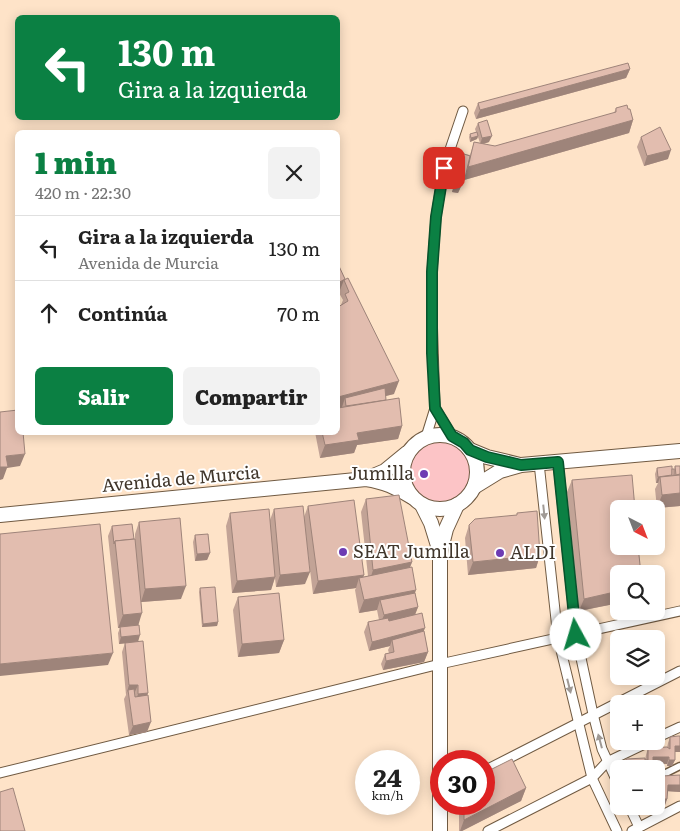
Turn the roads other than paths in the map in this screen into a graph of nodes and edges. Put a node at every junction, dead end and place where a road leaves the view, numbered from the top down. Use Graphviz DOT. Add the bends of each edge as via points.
graph roads {
  1 [pos="463,111"];
  2 [pos="435,408"];
  3 [pos="452,436"];
  4 [pos="426,437"];
  5 [pos="410,450"];
  6 [pos="470,450"];
  7 [pos="680,451"];
  8 [pos="558,462"];
  9 [pos="539,463"];
  10 [pos="521,465"];
  11 [pos="366,479"];
  12 [pos="474,487"];
  13 [pos="417,501"];
  14 [pos="457,505"];
  15 [pos="0,515"];
  16 [pos="440,553"];
  17 [pos="680,611"];
  18 [pos="576,635"];
  19 [pos="558,638"];
  20 [pos="440,664"];
  21 [pos="680,671"];
  22 [pos="593,714"];
  23 [pos="579,723"];
  24 [pos="680,727"];
  25 [pos="665,734"];
  26 [pos="441,750"];
  27 [pos="632,750"];
  28 [pos="607,762"];
  29 [pos="495,765"];
  30 [pos="680,766"];
  31 [pos="610,768"];
  32 [pos="0,773"];
  33 [pos="665,774"];
  34 [pos="592,778"];
  35 [pos="680,806"];
  36 [pos="440,815"];
  37 [pos="632,815"];
  38 [pos="636,829"];
  39 [pos="440,831"];
  40 [pos="488,831"];
  41 [pos="617,831"];
  1 -- 2 [label="street" via="444,168 436,217 432,272"];
  2 -- 3 [label="street"];
  2 -- 4 [label="street"];
  3 -- 4 [label="main road" via="438,434"];
  3 -- 6 [label="main road"];
  4 -- 5 [label="main road"];
  5 -- 11 [label="main road, Avenida de Murcia" via="391,467"];
  5 -- 13 [label="main road" via="404,461 403,474 406,486"];
  6 -- 10 [label="main road"];
  6 -- 12 [label="main road" via="478,474"];
  7 -- 8 [label="main road"];
  8 -- 9 [label="main road"];
  8 -- 18 [label="street"];
  9 -- 10 [label="main road"];
  9 -- 19 [label="street, one-way"];
  10 -- 12 [label="main road" via="500,472"];
  11 -- 13 [label="main road, Avenida de Murcia" via="394,486"];
  11 -- 15 [label="main road, Avenida de Murcia"];
  12 -- 14 [label="main road"];
  13 -- 14 [label="main road" via="433,509"];
  13 -- 16 [label="main road" via="431,523"];
  14 -- 16 [label="main road"];
  16 -- 20 [label="main road"];
  17 -- 18 [label="street"];
  18 -- 19 [label="street"];
  18 -- 22 [label="street"];
  19 -- 20 [label="street"];
  19 -- 23 [label="street, one-way"];
  20 -- 26 [label="main road"];
  20 -- 32 [label="street"];
  21 -- 22 [label="street"];
  22 -- 23 [label="street"];
  28 -- 22 [label="street, one-way"];
  23 -- 29 [label="street"];
  23 -- 34 [label="street"];
  24 -- 25 [label="street"];
  27 -- 28 [label="street"];
  28 -- 31 [label="street"];
  28 -- 34 [label="street"];
  30 -- 33 [label="street"];
  34 -- 40 [label="street"];
  34 -- 41 [label="street"];
  35 -- 38 [label="street"];
  36 -- 39 [label="main road"];
  37 -- 38 [label="street"];
}
